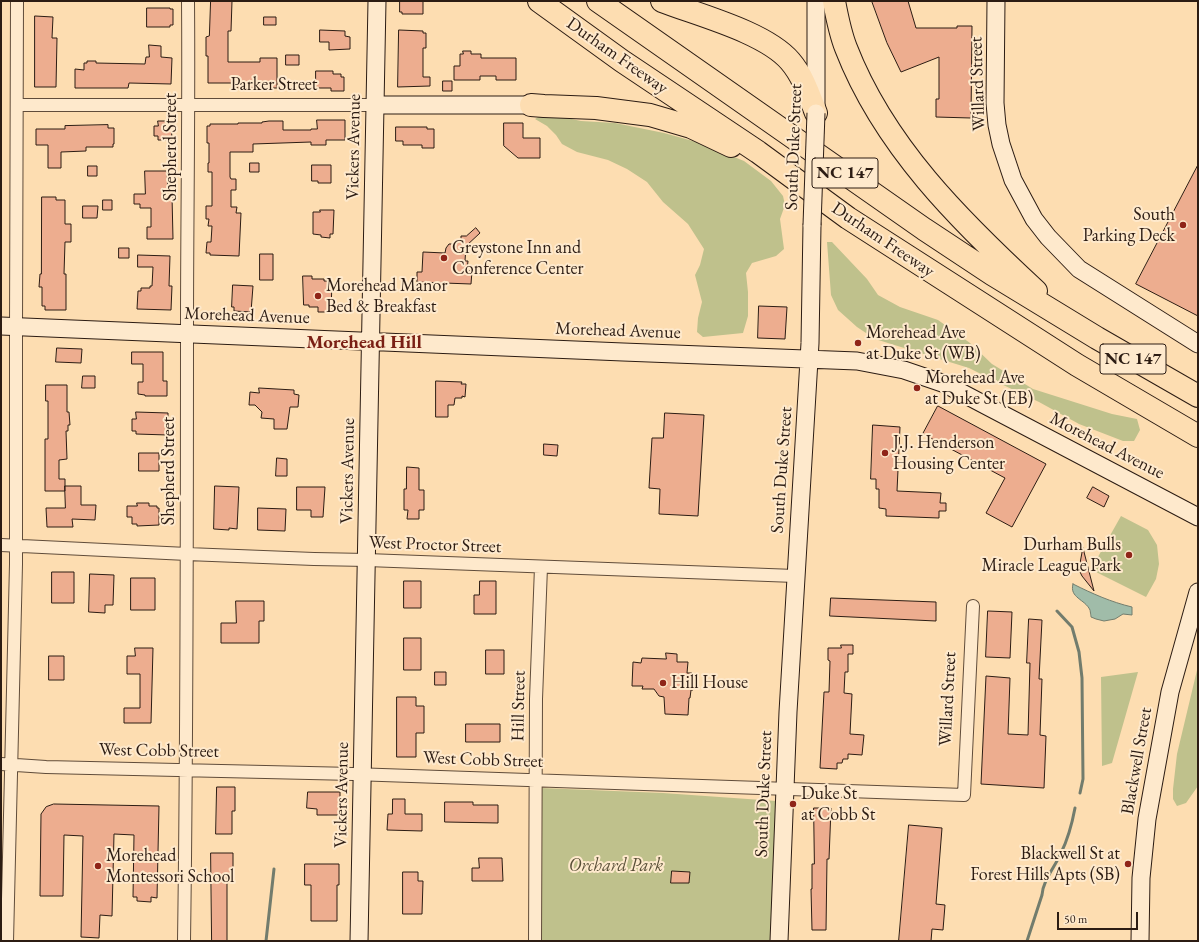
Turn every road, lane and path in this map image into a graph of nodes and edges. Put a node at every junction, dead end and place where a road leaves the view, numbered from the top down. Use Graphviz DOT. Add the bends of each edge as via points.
graph roads {
  1 [pos="17,1"];
  2 [pos="188,1"];
  3 [pos="377,1"];
  4 [pos="539,1"];
  5 [pos="598,1"];
  6 [pos="662,1"];
  7 [pos="816,1"];
  8 [pos="834,1"];
  9 [pos="996,1"];
  10 [pos="17,105"];
  11 [pos="189,105"];
  12 [pos="375,105"];
  13 [pos="531,105"];
  14 [pos="816,113"];
  15 [pos="848,218"];
  16 [pos="8,326"];
  17 [pos="187,333"];
  18 [pos="1097,338"];
  19 [pos="371,341"];
  20 [pos="1198,344"];
  21 [pos="809,358"];
  22 [pos="1198,396"];
  23 [pos="1198,436"];
  24 [pos="1198,517"];
  25 [pos="1,545"];
  26 [pos="16,545"];
  27 [pos="187,554"];
  28 [pos="367,560"];
  29 [pos="541,567"];
  30 [pos="795,576"];
  31 [pos="1198,592"];
  32 [pos="973,606"];
  33 [pos="6,764"];
  34 [pos="186,769"];
  35 [pos="362,774"];
  36 [pos="536,780"];
  37 [pos="784,789"];
  38 [pos="964,795"];
  39 [pos="7,941"];
  40 [pos="184,941"];
  41 [pos="360,941"];
  42 [pos="535,941"];
  43 [pos="779,941"];
  44 [pos="1140,941"];
  1 -- 10 [label="street"];
  2 -- 11 [label="street, Shepherd Street"];
  3 -- 12 [label="main road, Vickers Avenue"];
  4 -- 15 [label="highway, Durham Freeway / NC 147" via="622,61 758,152"];
  5 -- 18 [label="highway, Durham Freeway / NC 147" via="961,254"];
  6 -- 14 [label="highway" via="734,27 780,51 801,77"];
  7 -- 14 [label="main road, South Duke Street"];
  8 -- 18 [label="highway" via="846,48 859,78 905,152 964,222 1036,290"];
  9 -- 20 [label="main road, Willard Street" via="997,125 1013,180 1034,219 1080,269"];
  10 -- 11 [label="street, Parker Street"];
  10 -- 16 [label="street"];
  11 -- 12 [label="street, Parker Street"];
  11 -- 17 [label="street, Shepherd Street"];
  12 -- 13 [label="main road, Parker Street"];
  12 -- 19 [label="main road, Vickers Avenue"];
  13 -- 15 [label="highway" via="623,111 650,115 691,128 732,147"];
  14 -- 21 [label="main road, South Duke Street, bridge"];
  15 -- 23 [label="highway, Durham Freeway / NC 147" via="1058,352"];
  16 -- 17 [label="main road, Morehead Avenue"];
  16 -- 26 [label="street"];
  17 -- 19 [label="main road, Morehead Avenue"];
  17 -- 27 [label="street, Shepherd Street"];
  18 -- 22 [label="highway, Durham Freeway / NC 147"];
  19 -- 21 [label="main road, Morehead Avenue"];
  19 -- 28 [label="main road, Vickers Avenue"];
  21 -- 24 [label="main road, Morehead Avenue" via="883,365 946,384"];
  21 -- 30 [label="main road, South Duke Street"];
  25 -- 26 [label="street, West Proctor Street"];
  26 -- 27 [label="street, West Proctor Street"];
  26 -- 33 [label="street"];
  27 -- 28 [label="street, West Proctor Street"];
  27 -- 34 [label="street, Shepherd Street"];
  28 -- 29 [label="street, West Proctor Street"];
  28 -- 35 [label="main road, Vickers Avenue"];
  29 -- 30 [label="street, West Proctor Street"];
  29 -- 36 [label="street, Hill Street"];
  30 -- 37 [label="main road, South Duke Street"];
  31 -- 44 [label="main road, Blackwell Street" via="1170,692 1147,819 1141,878"];
  32 -- 38 [label="street, Willard Street"];
  33 -- 34 [label="street, West Cobb Street"];
  33 -- 39 [label="street"];
  34 -- 35 [label="street, West Cobb Street"];
  34 -- 40 [label="street, Shepherd Street"];
  35 -- 36 [label="street, West Cobb Street"];
  35 -- 41 [label="main road, Vickers Avenue"];
  36 -- 37 [label="street, West Cobb Street"];
  36 -- 42 [label="street, Hill Street"];
  37 -- 38 [label="street, West Cobb Street"];
  37 -- 43 [label="main road, South Duke Street"];
}
